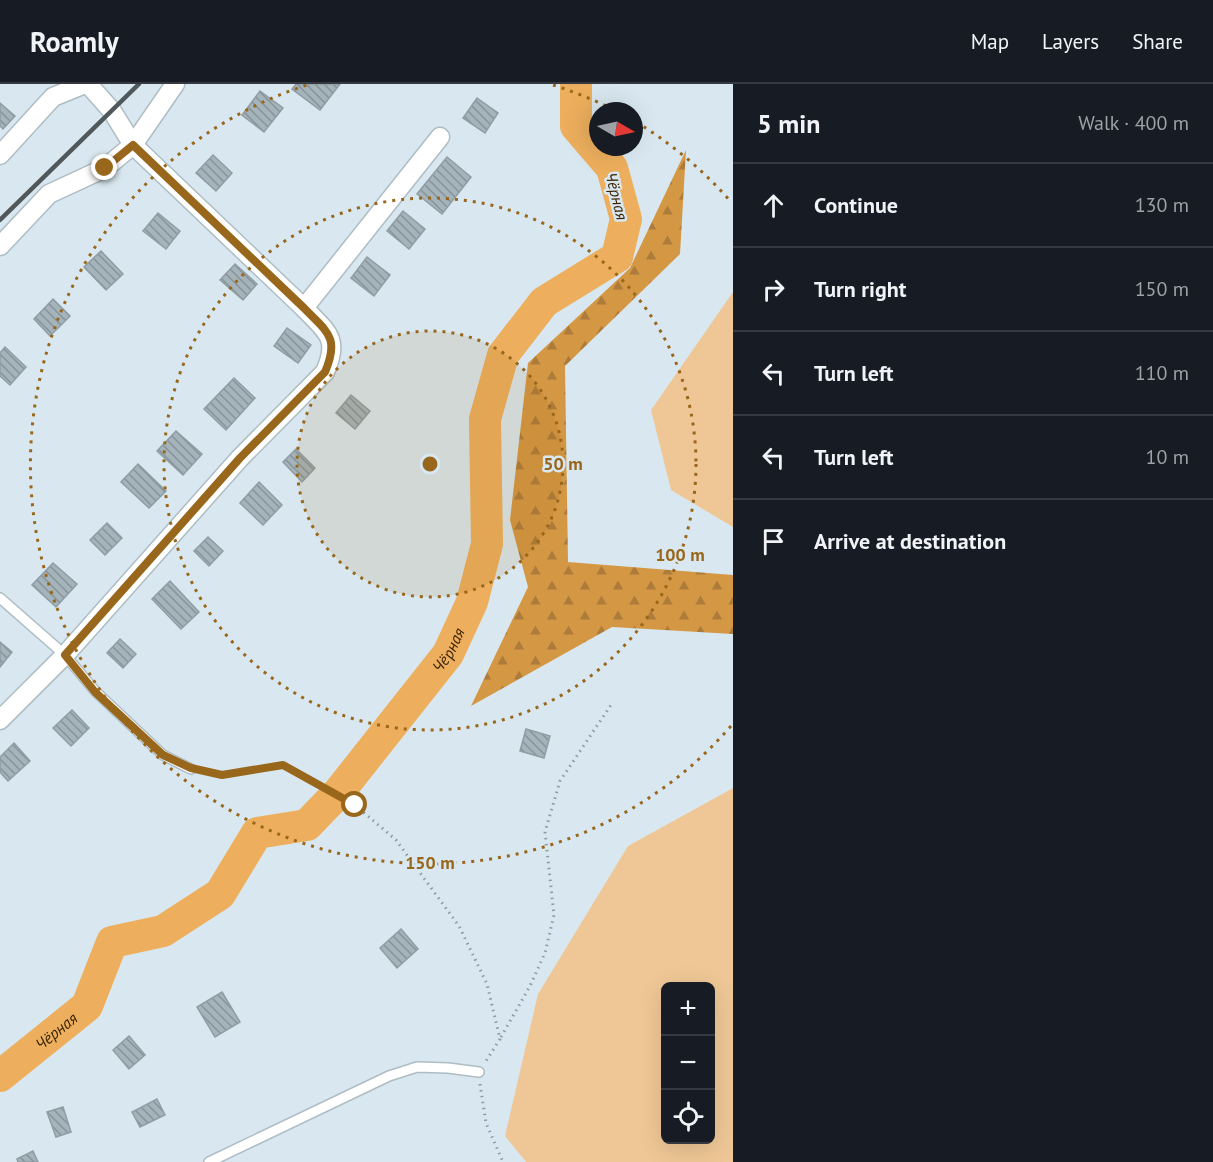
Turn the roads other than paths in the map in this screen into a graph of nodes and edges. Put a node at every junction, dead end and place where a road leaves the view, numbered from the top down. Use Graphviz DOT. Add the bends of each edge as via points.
graph roads {
  1 [pos="86,84"];
  2 [pos="175,84"];
  3 [pos="440,137"];
  4 [pos="133,145"];
  5 [pos="0,155"];
  6 [pos="0,246"];
  7 [pos="304,308"];
  8 [pos="0,598"];
  9 [pos="65,655"];
  10 [pos="0,720"];
  11 [pos="191,768"];
  12 [pos="479,1072"];
  13 [pos="209,1162"];
  1 -- 4 [label="street" via="112,111"];
  1 -- 5 [label="street" via="53,97"];
  2 -- 4 [label="street"];
  3 -- 7 [label="street"];
  4 -- 6 [label="street" via="105,168 49,194"];
  4 -- 7 [label="street"];
  7 -- 9 [label="street" via="329,335 332,354 325,372 240,458"];
  8 -- 9 [label="lane"];
  9 -- 10 [label="street"];
  9 -- 11 [label="lane" via="95,692 163,755"];
  12 -- 13 [label="lane" via="417,1067 388,1076"];
}
